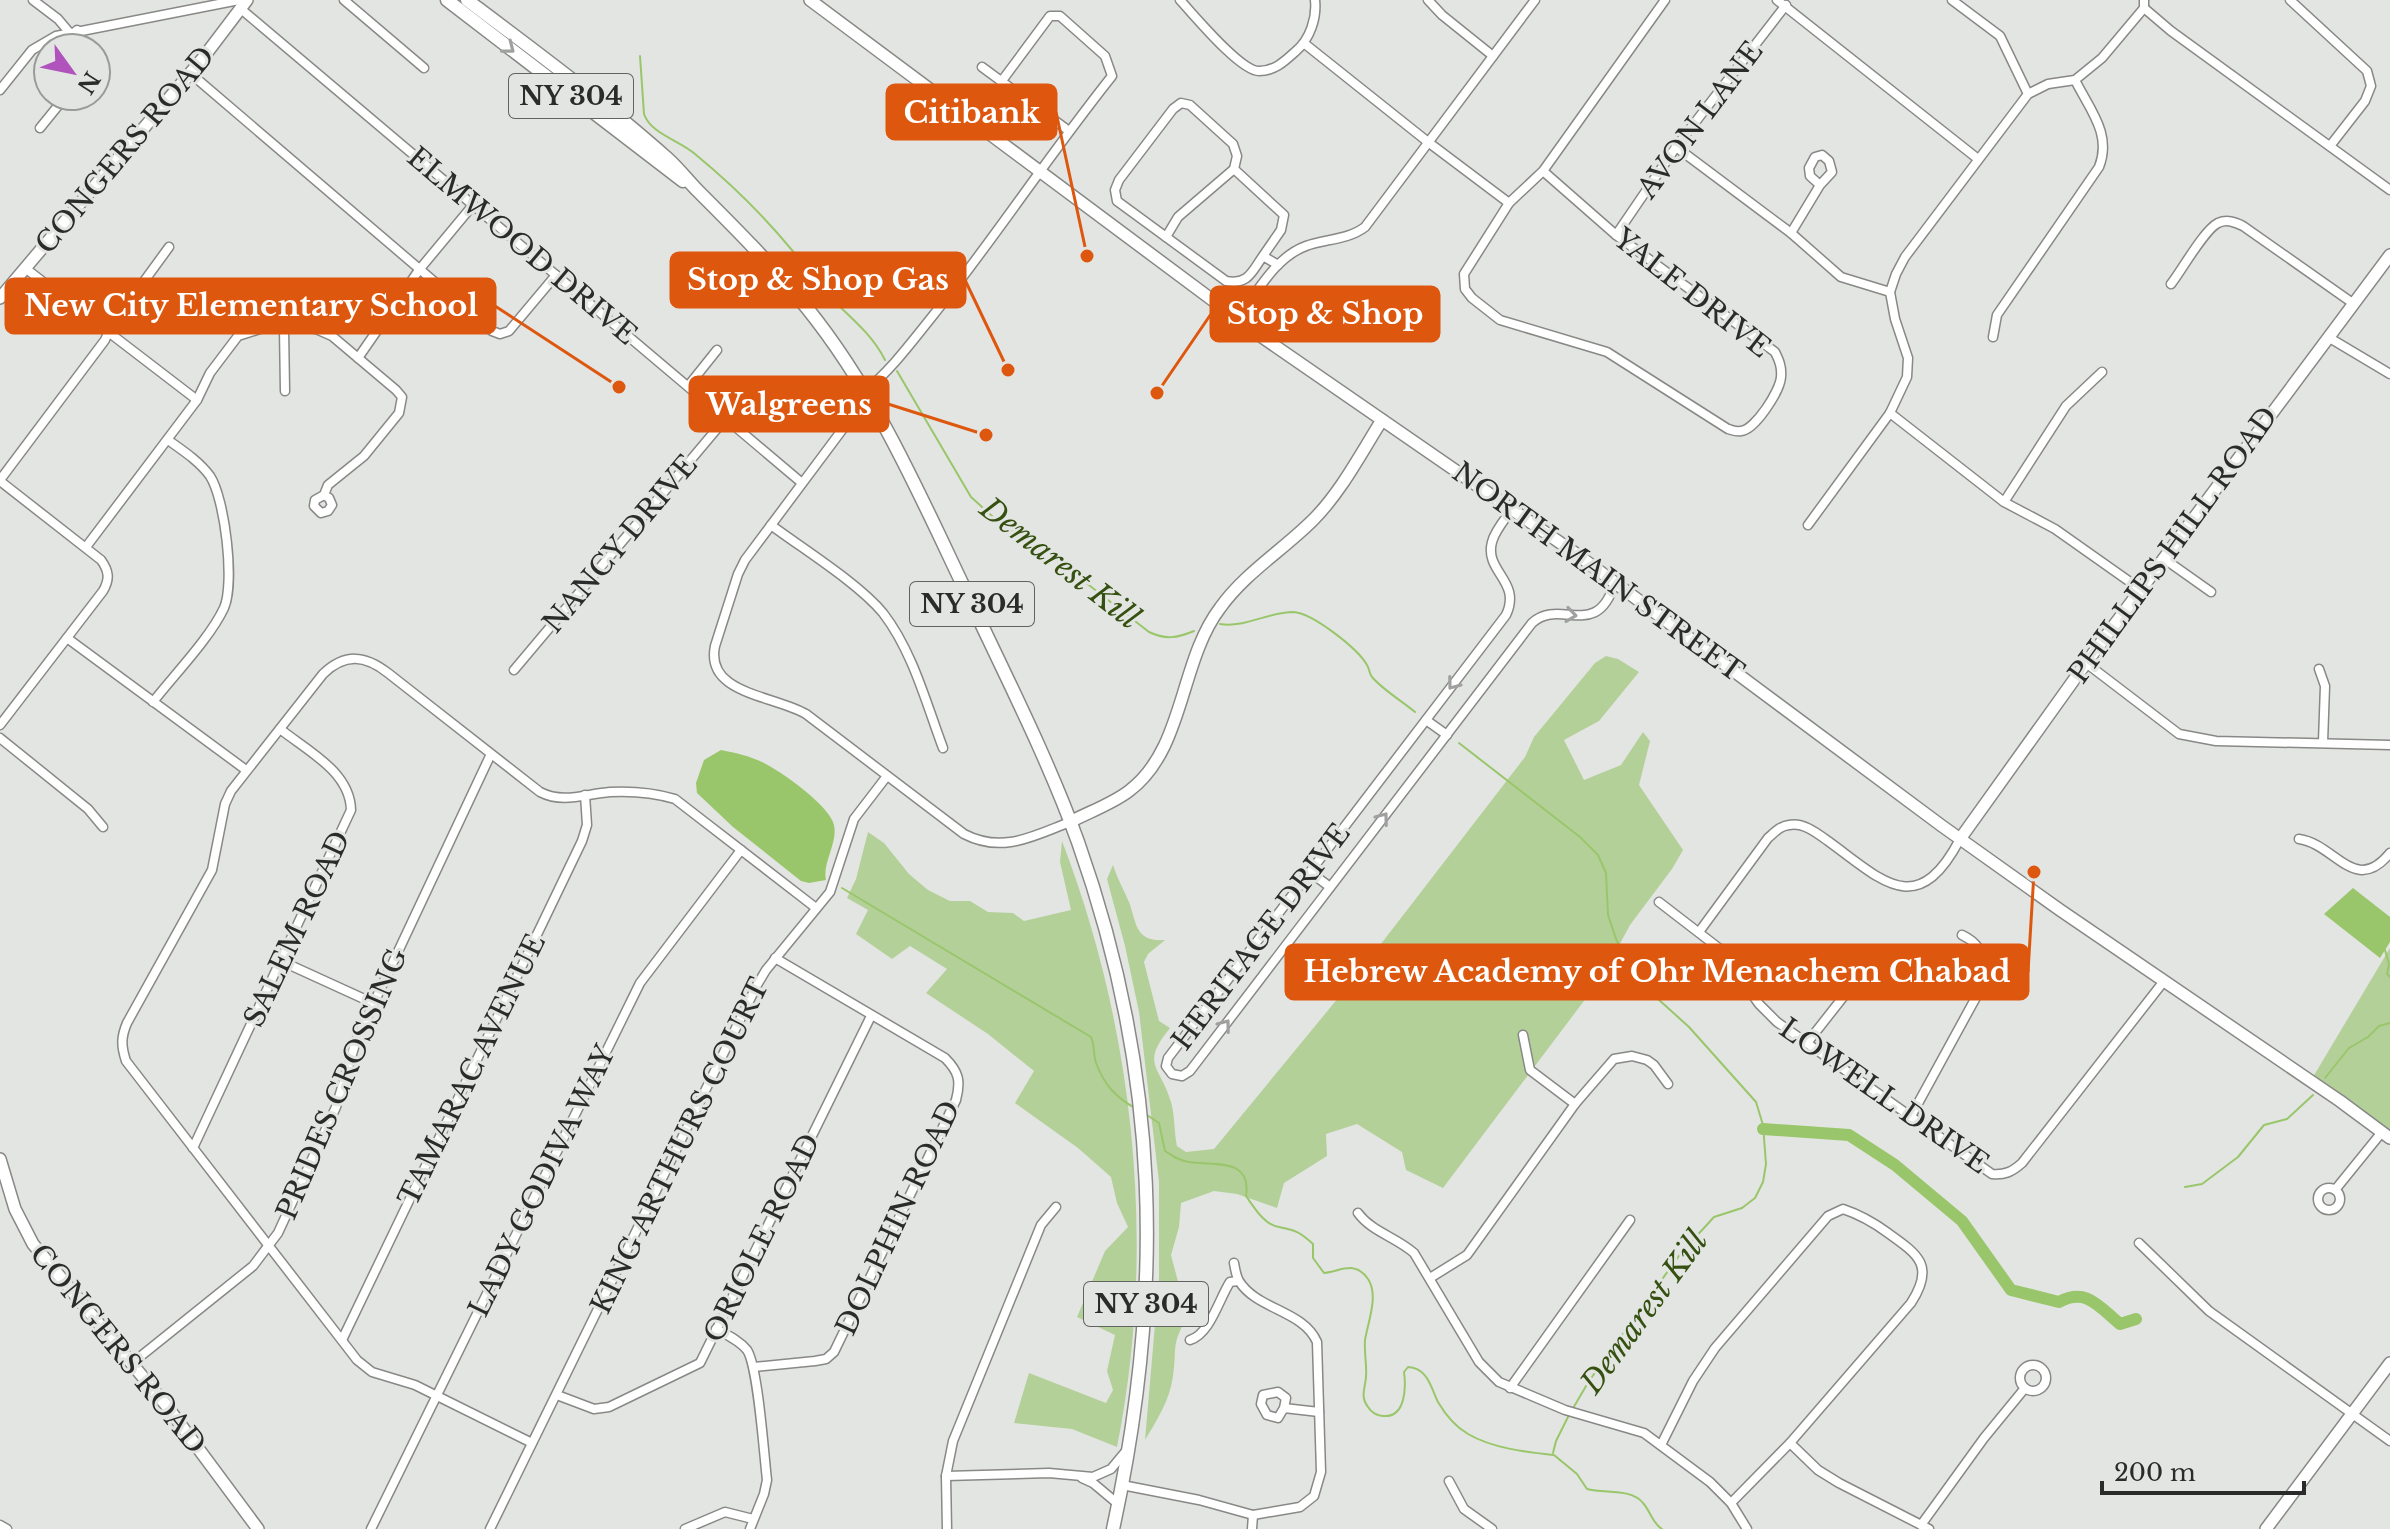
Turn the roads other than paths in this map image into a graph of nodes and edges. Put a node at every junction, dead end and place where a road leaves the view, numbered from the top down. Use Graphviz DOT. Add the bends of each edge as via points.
graph roads {
  1 [pos="33,0"];
  2 [pos="344,0"];
  3 [pos="447,0"];
  4 [pos="467,0"];
  5 [pos="810,0"];
  6 [pos="1180,0"];
  7 [pos="1315,0"];
  8 [pos="1428,0"];
  9 [pos="1535,0"];
  10 [pos="1665,0"];
  11 [pos="1952,0"];
  12 [pos="2290,0"];
  13 [pos="243,3"];
  14 [pos="1782,3"];
  15 [pos="2144,4"];
  16 [pos="73,31"];
  17 [pos="1305,44"];
  18 [pos="1493,56"];
  19 [pos="982,67"];
  20 [pos="424,68"];
  21 [pos="190,73"];
  22 [pos="2075,80"];
  23 [pos="1001,82"];
  24 [pos="0,90"];
  25 [pos="2028,94"];
  26 [pos="53,112"];
  27 [pos="40,128"];
  28 [pos="1069,131"];
  29 [pos="1428,142"];
  30 [pos="2330,146"];
  31 [pos="1676,147"];
  32 [pos="1978,159"];
  33 [pos="1234,169"];
  34 [pos="1041,171"];
  35 [pos="1543,171"];
  36 [pos="1820,185"];
  37 [pos="696,189"];
  38 [pos="2390,190"];
  39 [pos="1509,203"];
  40 [pos="473,205"];
  41 [pos="1791,233"];
  42 [pos="1616,235"];
  43 [pos="1166,237"];
  44 [pos="169,247"];
  45 [pos="2390,255"];
  46 [pos="1263,256"];
  47 [pos="1278,265"];
  48 [pos="25,268"];
  49 [pos="419,270"];
  50 [pos="556,275"];
  51 [pos="2171,284"];
  52 [pos="1890,292"];
  53 [pos="0,298"];
  54 [pos="2354,304"];
  55 [pos="1237,319"];
  56 [pos="284,328"];
  57 [pos="108,334"];
  58 [pos="1993,337"];
  59 [pos="2328,337"];
  60 [pos="717,350"];
  61 [pos="358,358"];
  62 [pos="2102,372"];
  63 [pos="2390,374"];
  64 [pos="689,385"];
  65 [pos="285,391"];
  66 [pos="865,391"];
  67 [pos="197,400"];
  68 [pos="1890,413"];
  69 [pos="726,418"];
  70 [pos="1382,420"];
  71 [pos="845,426"];
  72 [pos="168,440"];
  73 [pos="0,480"];
  74 [pos="802,483"];
  75 [pos="324,495"];
  76 [pos="2004,502"];
  77 [pos="1513,508"];
  78 [pos="771,525"];
  79 [pos="1808,525"];
  80 [pos="86,547"];
  81 [pos="2163,558"];
  82 [pos="1615,582"];
  83 [pos="2140,589"];
  84 [pos="2211,592"];
  85 [pos="67,638"];
  86 [pos="2086,663"];
  87 [pos="2319,669"];
  88 [pos="514,670"];
  89 [pos="153,702"];
  90 [pos="1426,720"];
  91 [pos="0,725"];
  92 [pos="280,729"];
  93 [pos="1447,735"];
  94 [pos="0,738"];
  95 [pos="2323,742"];
  96 [pos="2390,745"];
  97 [pos="943,748"];
  98 [pos="490,756"];
  99 [pos="246,770"];
  100 [pos="887,776"];
  101 [pos="585,795"];
  102 [pos="1070,822"];
  103 [pos="103,827"];
  104 [pos="1960,839"];
  105 [pos="2299,839"];
  106 [pos="741,850"];
  107 [pos="2390,853"];
  108 [pos="1310,872"];
  109 [pos="1330,887"];
  110 [pos="1659,902"];
  111 [pos="816,908"];
  112 [pos="1699,932"];
  113 [pos="1962,935"];
  114 [pos="775,958"];
  115 [pos="281,961"];
  116 [pos="2164,981"];
  117 [pos="1851,987"];
  118 [pos="373,1003"];
  119 [pos="871,1016"];
  120 [pos="1523,1035"];
  121 [pos="1807,1043"];
  122 [pos="1668,1084"];
  123 [pos="1575,1104"];
  124 [pos="1910,1118"];
  125 [pos="2386,1135"];
  126 [pos="193,1148"];
  127 [pos="0,1159"];
  128 [pos="2335,1190"];
  129 [pos="1056,1207"];
  130 [pos="1358,1213"];
  131 [pos="1630,1220"];
  132 [pos="2139,1243"];
  133 [pos="269,1247"];
  134 [pos="1234,1263"];
  135 [pos="1430,1278"];
  136 [pos="1238,1281"];
  137 [pos="716,1329"];
  138 [pos="342,1340"];
  139 [pos="1190,1340"];
  140 [pos="2390,1363"];
  141 [pos="131,1364"];
  142 [pos="754,1367"];
  143 [pos="1510,1388"];
  144 [pos="2025,1388"];
  145 [pos="436,1395"];
  146 [pos="557,1395"];
  147 [pos="1284,1408"];
  148 [pos="1319,1412"];
  149 [pos="2351,1412"];
  150 [pos="2390,1441"];
  151 [pos="532,1443"];
  152 [pos="1790,1443"];
  153 [pos="1130,1445"];
  154 [pos="1661,1445"];
  155 [pos="946,1476"];
  156 [pos="1078,1476"];
  157 [pos="1449,1481"];
  158 [pos="1122,1485"];
  159 [pos="1731,1503"];
  160 [pos="1118,1504"];
  161 [pos="1253,1515"];
  162 [pos="753,1519"];
  163 [pos="1483,1524"];
  164 [pos="0,1525"];
  165 [pos="1925,1527"];
  166 [pos="7,1529"];
  167 [pos="258,1529"];
  168 [pos="371,1529"];
  169 [pos="490,1529"];
  170 [pos="685,1529"];
  171 [pos="750,1529"];
  172 [pos="947,1529"];
  173 [pos="1113,1529"];
  174 [pos="1252,1529"];
  175 [pos="1472,1529"];
  176 [pos="1492,1529"];
  177 [pos="1747,1529"];
  178 [pos="2266,1529"];
  1 -- 16 [label="street"];
  2 -- 20 [label="street"];
  3 -- 37 [label="main road, NY 304, one-way"];
  4 -- 37 [label="main road, NY 304" via="640,135"];
  5 -- 34 [label="street, NORTH MAIN STREET"];
  6 -- 17 [label="street" via="1253,70 1277,67"];
  7 -- 17 [label="street"];
  8 -- 18 [label="street"];
  9 -- 18 [label="street"];
  10 -- 35 [label="street"];
  11 -- 25 [label="street" via="2000,36"];
  12 -- 30 [label="street" via="2367,71 2371,86 2365,101"];
  13 -- 16 [label="street"];
  13 -- 21 [label="street, CONGERS ROAD"];
  13 -- 40 [label="street, ELMWOOD DRIVE"];
  14 -- 31 [label="street, AVON LANE"];
  14 -- 32 [label="street"];
  15 -- 22 [label="street" via="2102,58"];
  15 -- 30 [label="street" via="2171,31"];
  16 -- 24 [label="street" via="32,50"];
  17 -- 29 [label="street"];
  18 -- 29 [label="street"];
  19 -- 23 [label="street"];
  21 -- 48 [label="street, CONGERS ROAD"];
  21 -- 49 [label="street"];
  22 -- 25 [label="street"];
  22 -- 58 [label="street" via="2104,138 2105,151 1997,315"];
  23 -- 28 [label="street"];
  23 -- 28 [label="street" via="1050,16 1060,16 1105,56 1112,76"];
  25 -- 32 [label="street"];
  26 -- 27 [label="street"];
  28 -- 34 [label="street"];
  29 -- 39 [label="street"];
  29 -- 47 [label="street" via="1365,227 1306,246"];
  30 -- 38 [label="street"];
  31 -- 41 [label="street"];
  31 -- 42 [label="street, AVON LANE"];
  32 -- 52 [label="street" via="1905,257"];
  33 -- 43 [label="street" via="1178,217"];
  33 -- 43 [label="street" via="1233,144 1190,105 1181,103 1173,109 1115,190 1117,201"];
  33 -- 46 [label="street" via="1284,215 1281,230"];
  34 -- 55 [label="street, NORTH MAIN STREET"];
  34 -- 66 [label="street" via="956,289"];
  35 -- 39 [label="street"];
  35 -- 42 [label="street, YALE DRIVE"];
  36 -- 41 [label="street"];
  37 -- 66 [label="main road, NY 304" via="792,289"];
  39 -- 42 [label="street, YALE DRIVE" via="1464,274 1472,298 1500,320 1607,352 1728,429 1742,432 1753,425 1782,379 1775,352"];
  40 -- 49 [label="street"];
  40 -- 50 [label="street, ELMWOOD DRIVE"];
  41 -- 52 [label="street" via="1841,277"];
  43 -- 46 [label="street" via="1226,281 1247,278"];
  44 -- 57 [label="street"];
  45 -- 54 [label="street, PHILLIPS HILL ROAD"];
  46 -- 47 [label="street"];
  47 -- 55 [label="street"];
  48 -- 53 [label="street, CONGERS ROAD"];
  48 -- 57 [label="street"];
  49 -- 50 [label="street" via="500,334 509,331"];
  49 -- 61 [label="street"];
  50 -- 64 [label="street, ELMWOOD DRIVE"];
  51 -- 54 [label="street" via="2216,224 2227,221 2243,226"];
  52 -- 68 [label="street" via="1908,358 1907,377"];
  54 -- 59 [label="street, PHILLIPS HILL ROAD"];
  55 -- 70 [label="street, NORTH MAIN STREET"];
  56 -- 61 [label="street" via="316,329"];
  56 -- 65 [label="street"];
  56 -- 67 [label="street" via="238,336"];
  57 -- 67 [label="street"];
  57 -- 73 [label="street"];
  59 -- 63 [label="street"];
  59 -- 81 [label="street, PHILLIPS HILL ROAD"];
  60 -- 64 [label="street"];
  61 -- 75 [label="street" via="396,390 402,405 364,456 328,485"];
  62 -- 76 [label="street" via="2066,406"];
  64 -- 69 [label="street, ELMWOOD DRIVE"];
  66 -- 102 [label="main road, NY 304" via="912,477"];
  67 -- 72 [label="street"];
  68 -- 76 [label="street"];
  68 -- 79 [label="street"];
  69 -- 74 [label="street, ELMWOOD DRIVE"];
  69 -- 88 [label="street, NANCY DRIVE"];
  70 -- 77 [label="street, NORTH MAIN STREET"];
  70 -- 102 [label="street" via="1326,505 1236,588 1211,620 1155,763 1128,792"];
  71 -- 74 [label="street"];
  72 -- 80 [label="street"];
  72 -- 89 [label="street" via="208,472 216,487 229,594 214,624"];
  73 -- 80 [label="street"];
  74 -- 78 [label="street"];
  76 -- 83 [label="street" via="2055,529"];
  77 -- 82 [label="street, NORTH MAIN STREET"];
  77 -- 90 [label="street, HERITAGE DRIVE, one-way" via="1491,550 1510,591 1510,607"];
  78 -- 97 [label="street" via="881,611 905,649"];
  78 -- 100 [label="street" via="738,574 715,646 715,669 732,685 806,714"];
  80 -- 85 [label="street" via="108,570 108,582"];
  81 -- 83 [label="street, PHILLIPS HILL ROAD"];
  81 -- 84 [label="street"];
  93 -- 82 [label="street, HERITAGE DRIVE, one-way" via="1535,620 1552,613 1588,615 1604,602"];
  82 -- 104 [label="street, NORTH MAIN STREET"];
  83 -- 86 [label="street, PHILLIPS HILL ROAD"];
  85 -- 89 [label="street"];
  85 -- 91 [label="street"];
  86 -- 95 [label="street" via="2179,734 2216,741"];
  86 -- 104 [label="street, PHILLIPS HILL ROAD"];
  87 -- 95 [label="street" via="2325,686"];
  89 -- 99 [label="street"];
  90 -- 93 [label="street"];
  90 -- 108 [label="street, HERITAGE DRIVE"];
  92 -- 98 [label="street" via="332,665 342,659 364,659"];
  92 -- 99 [label="street"];
  92 -- 115 [label="street, SALEM ROAD" via="337,774 351,796 351,810"];
  109 -- 93 [label="street, HERITAGE DRIVE, one-way"];
  94 -- 103 [label="street"];
  95 -- 96 [label="street"];
  98 -- 101 [label="street" via="552,798"];
  98 -- 118 [label="street, PRIDES CROSSING"];
  99 -- 126 [label="street" via="225,804 207,883 122,1036 133,1073"];
  100 -- 102 [label="street" via="964,834 993,845"];
  100 -- 111 [label="street, KING ARTHURS COURT" via="854,819 834,885"];
  101 -- 106 [label="street" via="636,793 675,799"];
  101 -- 138 [label="street, TAMARAC AVENUE" via="582,841"];
  102 -- 153 [label="main road, NY 304" via="1111,950 1142,1122 1147,1279"];
  104 -- 112 [label="street" via="1931,877 1901,887 1882,880 1817,832 1791,824 1779,828"];
  104 -- 116 [label="street, NORTH MAIN STREET"];
  105 -- 107 [label="street" via="2360,870 2379,864"];
  106 -- 111 [label="street"];
  106 -- 145 [label="street, LADY GODIVA WAY" via="640,983"];
  108 -- 109 [label="street"];
  108 -- 109 [label="street, HERITAGE DRIVE, one-way" via="1169,1056 1166,1066 1172,1074 1180,1077 1190,1071"];
  110 -- 112 [label="street, LOWELL DRIVE"];
  111 -- 114 [label="street, KING ARTHURS COURT"];
  112 -- 121 [label="street, LOWELL DRIVE" via="1725,956 1766,1013"];
  113 -- 124 [label="street" via="1983,953 1984,979"];
  114 -- 119 [label="street, DOLPHIN ROAD"];
  114 -- 146 [label="street, KING ARTHURS COURT" via="757,985"];
  115 -- 118 [label="street"];
  115 -- 126 [label="street, SALEM ROAD"];
  116 -- 124 [label="street, LOWELL DRIVE" via="2013,1171 1992,1174"];
  116 -- 125 [label="street, NORTH MAIN STREET"];
  117 -- 121 [label="street"];
  118 -- 133 [label="street, PRIDES CROSSING" via="336,1107"];
  119 -- 137 [label="street, ORIOLE ROAD"];
  119 -- 142 [label="street, DOLPHIN ROAD" via="945,1058 960,1079 956,1100 834,1352 826,1359"];
  120 -- 123 [label="street" via="1530,1070"];
  121 -- 124 [label="street, LOWELL DRIVE"];
  122 -- 123 [label="street" via="1647,1060 1614,1059"];
  123 -- 135 [label="street" via="1467,1255"];
  125 -- 128 [label="street"];
  126 -- 133 [label="street"];
  127 -- 141 [label="street, CONGERS ROAD" via="15,1209 33,1244"];
  129 -- 155 [label="street" via="1041,1225 953,1441"];
  130 -- 135 [label="street" via="1366,1224 1402,1242"];
  131 -- 143 [label="street"];
  132 -- 149 [label="street" via="2209,1311"];
  133 -- 138 [label="street"];
  133 -- 141 [label="street, PRIDES CROSSING" via="253,1266"];
  134 -- 136 [label="street"];
  135 -- 143 [label="street" via="1479,1362"];
  136 -- 139 [label="street" via="1230,1282 1204,1330"];
  136 -- 148 [label="street" via="1313,1333"];
  137 -- 142 [label="street" via="746,1348"];
  137 -- 146 [label="street, ORIOLE ROAD" via="695,1368 609,1407 594,1409"];
  138 -- 145 [label="street" via="372,1372"];
  140 -- 149 [label="street"];
  141 -- 167 [label="street, CONGERS ROAD"];
  142 -- 162 [label="street" via="767,1480"];
  143 -- 154 [label="street" via="1644,1433"];
  144 -- 165 [label="street" via="1984,1438"];
  145 -- 151 [label="street"];
  145 -- 168 [label="street, LADY GODIVA WAY"];
  146 -- 151 [label="street, KING ARTHURS COURT"];
  147 -- 148 [label="street"];
  148 -- 161 [label="street" via="1319,1485 1314,1496 1300,1507"];
  149 -- 150 [label="street"];
  149 -- 178 [label="street"];
  151 -- 169 [label="street, KING ARTHURS COURT"];
  152 -- 154 [label="street" via="1922,1284 1916,1252 1862,1215 1843,1209 1816,1228 1715,1348"];
  152 -- 159 [label="street"];
  152 -- 165 [label="street" via="1818,1470"];
  153 -- 156 [label="street" via="1105,1472"];
  153 -- 158 [label="main road, NY 304"];
  154 -- 159 [label="street"];
  155 -- 156 [label="street"];
  155 -- 172 [label="street"];
  156 -- 160 [label="street"];
  157 -- 163 [label="street" via="1464,1509"];
  158 -- 160 [label="main road, NY 304"];
  158 -- 161 [label="street"];
  159 -- 177 [label="street"];
  160 -- 173 [label="main road, NY 304"];
  161 -- 174 [label="street"];
  162 -- 170 [label="street" via="725,1512"];
  162 -- 171 [label="street"];
  163 -- 175 [label="street"];
  163 -- 176 [label="street"];
  164 -- 166 [label="street"];
}
